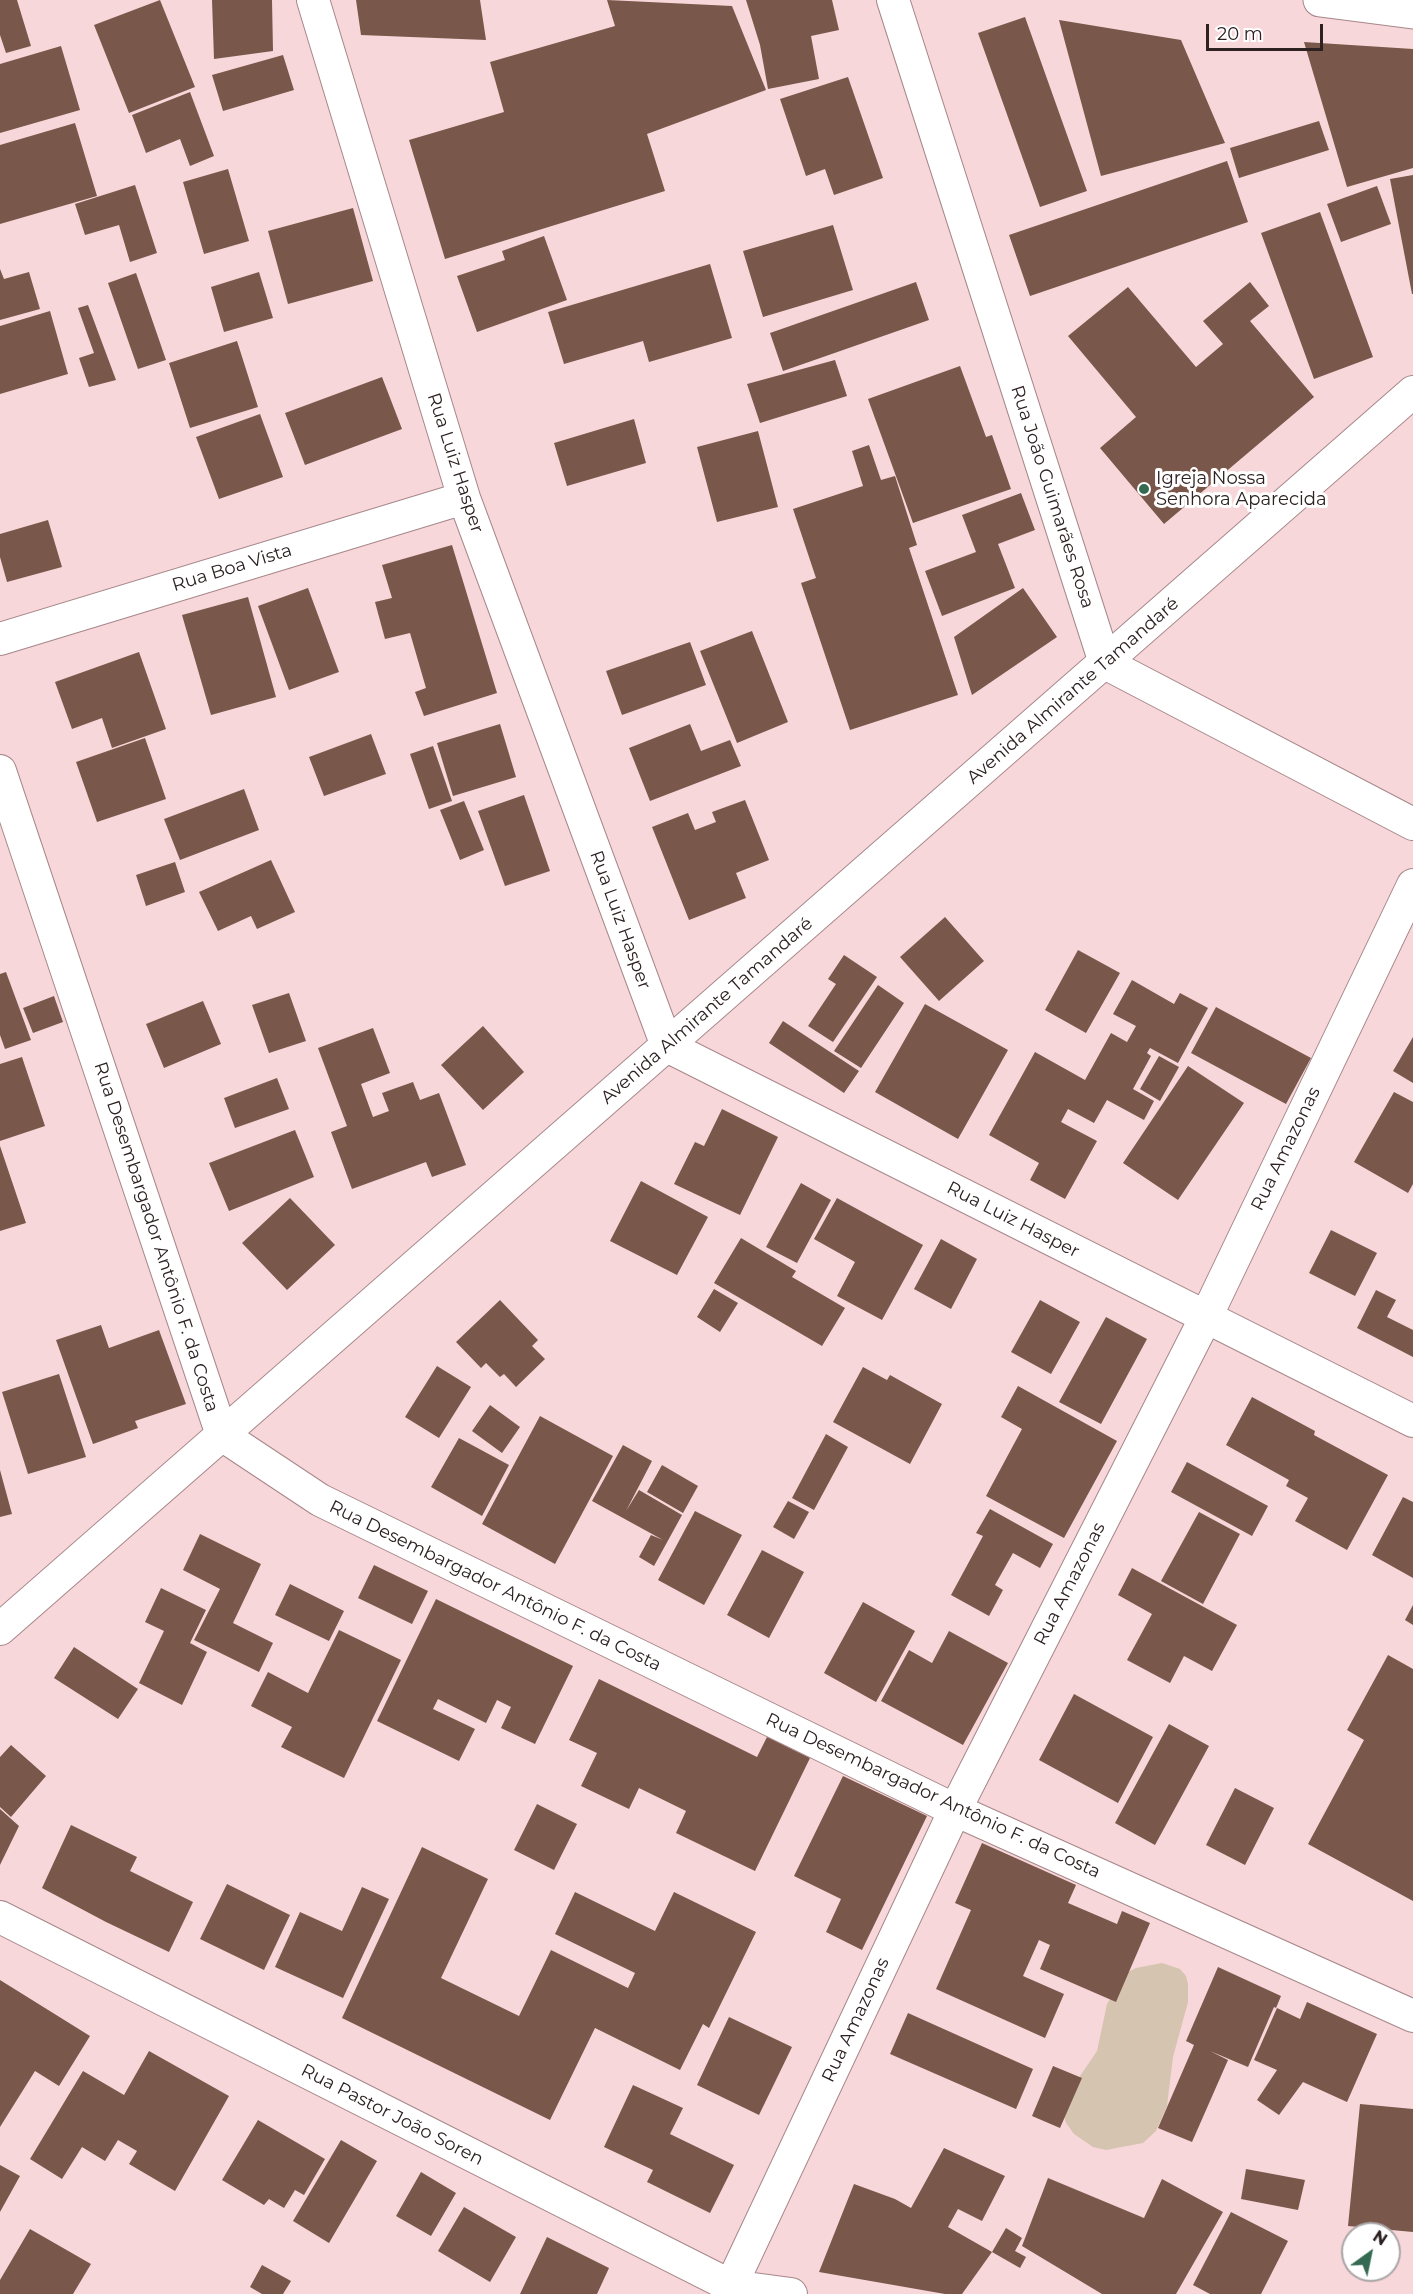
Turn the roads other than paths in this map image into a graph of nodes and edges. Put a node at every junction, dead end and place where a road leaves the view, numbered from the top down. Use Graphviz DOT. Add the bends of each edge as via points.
graph roads {
  1 [pos="314,0"];
  2 [pos="893,0"];
  3 [pos="1320,0"];
  4 [pos="1413,12"];
  5 [pos="1413,392"];
  6 [pos="464,498"];
  7 [pos="0,639"];
  8 [pos="1105,663"];
  9 [pos="0,771"];
  10 [pos="1413,824"];
  11 [pos="1413,885"];
  12 [pos="667,1047"];
  13 [pos="1206,1317"];
  14 [pos="1413,1421"];
  15 [pos="222,1435"];
  16 [pos="0,1629"];
  17 [pos="955,1810"];
  18 [pos="0,1917"];
  19 [pos="1413,2016"];
  20 [pos="729,2290"];
  21 [pos="791,2294"];
  1 -- 6 [label="street, Rua Luiz Hasper"];
  2 -- 8 [label="street, Rua João Guimarães Rosa"];
  3 -- 4 [label="main road"];
  5 -- 8 [label="street, Avenida Almirante Tamandaré"];
  6 -- 7 [label="street, Rua Boa Vista"];
  6 -- 12 [label="street, Rua Luiz Hasper"];
  8 -- 10 [label="street"];
  8 -- 12 [label="street, Avenida Almirante Tamandaré"];
  9 -- 15 [label="street, Rua Desembargador Antônio F. da Costa"];
  11 -- 13 [label="street, Rua Amazonas"];
  12 -- 13 [label="street, Rua Luiz Hasper"];
  12 -- 15 [label="street, Avenida Almirante Tamandaré"];
  13 -- 14 [label="street, Rua Luiz Hasper"];
  13 -- 17 [label="street, Rua Amazonas"];
  15 -- 16 [label="street, Avenida Almirante Tamandaré"];
  15 -- 17 [label="street, Rua Desembargador Antônio F. da Costa" via="320,1500"];
  17 -- 19 [label="street, Rua Desembargador Antônio F. da Costa"];
  17 -- 20 [label="street, Rua Amazonas"];
  18 -- 20 [label="street, Rua Pastor João Soren"];
  20 -- 21 [label="street, Rua Pastor João Soren"];
}
